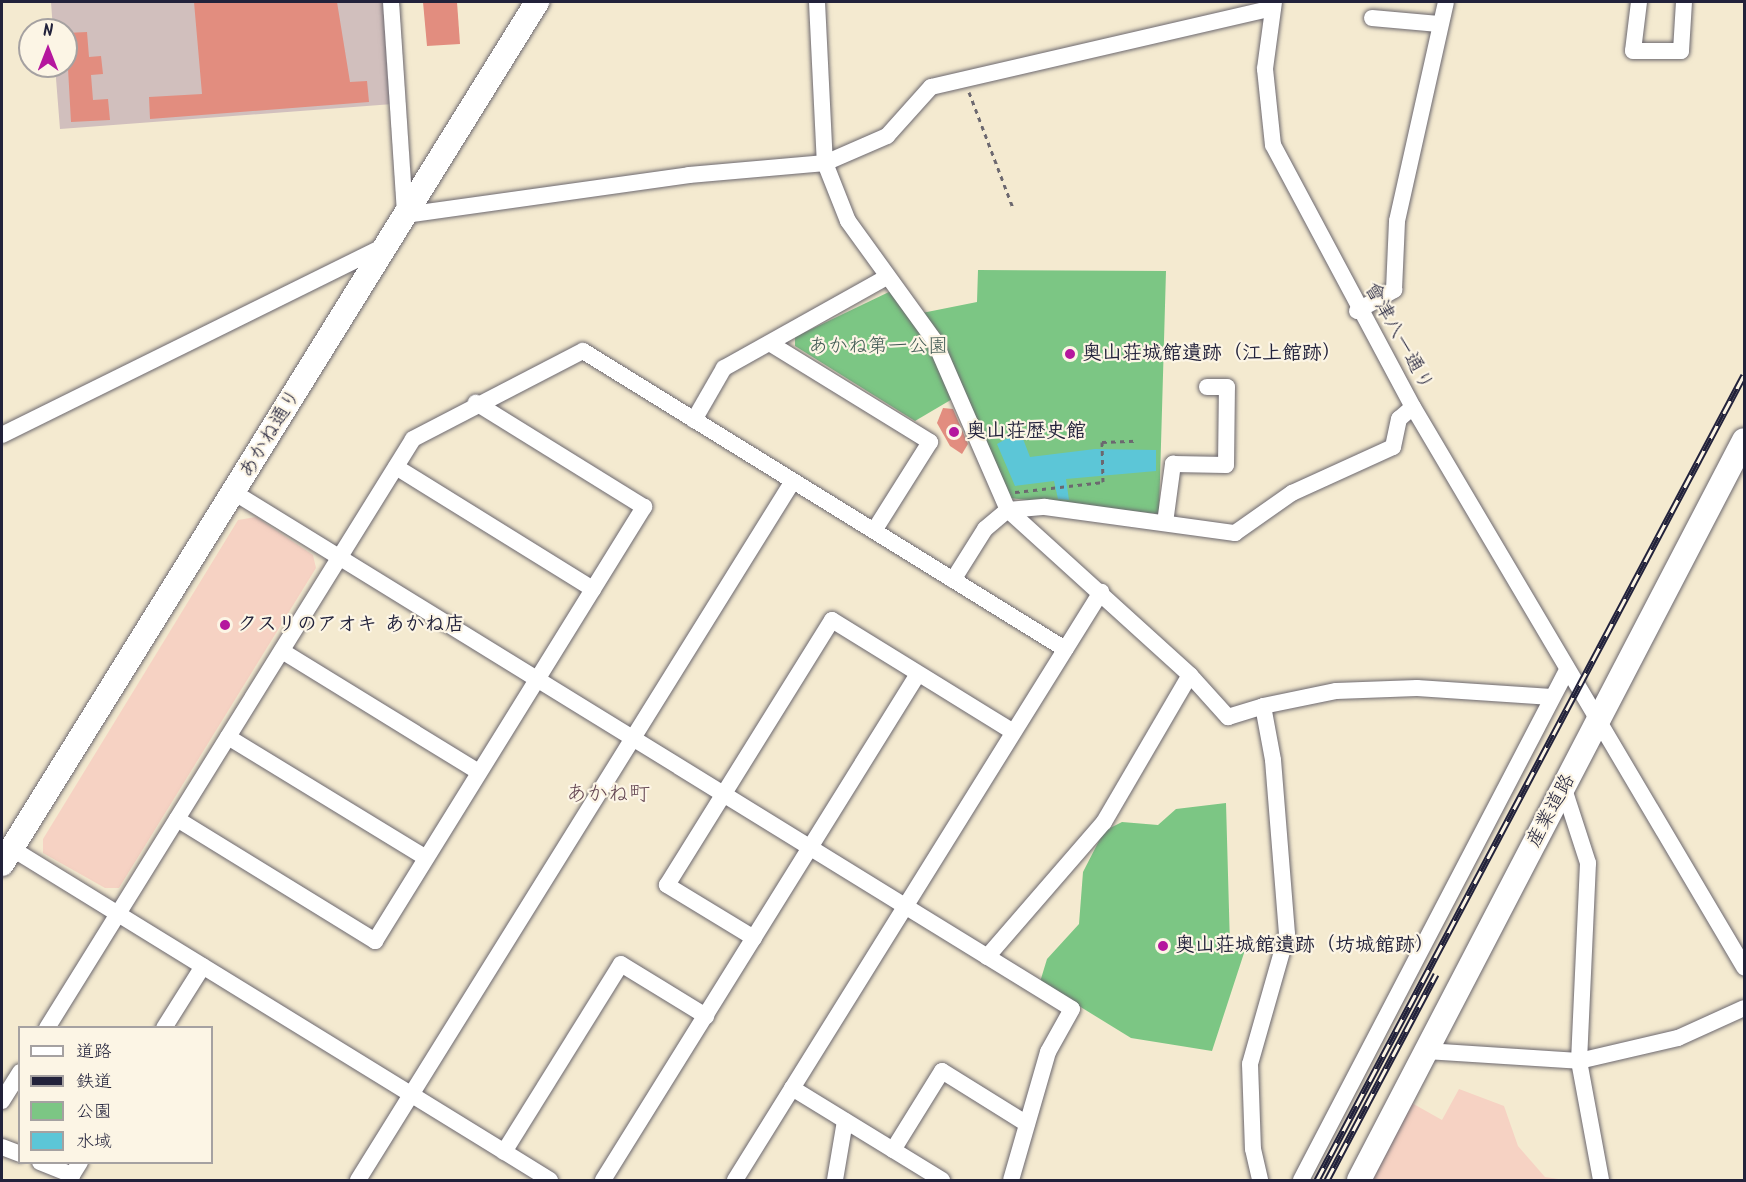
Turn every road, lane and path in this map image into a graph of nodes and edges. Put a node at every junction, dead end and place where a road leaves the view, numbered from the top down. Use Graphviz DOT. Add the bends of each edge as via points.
graph roads {
  1 [pos="391,2"];
  2 [pos="537,2"];
  3 [pos="817,2"];
  4 [pos="1446,2"];
  5 [pos="1639,2"];
  6 [pos="1684,2"];
  7 [pos="1273,5"];
  8 [pos="1372,18"];
  9 [pos="1439,24"];
  10 [pos="965,79"];
  11 [pos="825,164"];
  12 [pos="1012,208"];
  13 [pos="405,215"];
  14 [pos="383,247"];
  15 [pos="887,277"];
  16 [pos="1358,310"];
  17 [pos="771,344"];
  18 [pos="1207,387"];
  19 [pos="476,403"];
  20 [pos="1413,407"];
  21 [pos="694,420"];
  22 [pos="2,435"];
  23 [pos="1744,440"];
  24 [pos="1136,441"];
  25 [pos="396,467"];
  26 [pos="793,481"];
  27 [pos="1007,483"];
  28 [pos="235,493"];
  29 [pos="1008,510"];
  30 [pos="1165,523"];
  31 [pos="874,531"];
  32 [pos="340,558"];
  33 [pos="953,580"];
  34 [pos="593,589"];
  35 [pos="1101,592"];
  36 [pos="1065,649"];
  37 [pos="282,651"];
  38 [pos="1567,670"];
  39 [pos="918,674"];
  40 [pos="1190,675"];
  41 [pos="537,679"];
  42 [pos="1552,697"];
  43 [pos="1263,706"];
  44 [pos="1599,719"];
  45 [pos="1013,732"];
  46 [pos="228,736"];
  47 [pos="633,739"];
  48 [pos="479,772"];
  49 [pos="1564,789"];
  50 [pos="723,794"];
  51 [pos="177,819"];
  52 [pos="810,848"];
  53 [pos="6,856"];
  54 [pos="426,858"];
  55 [pos="905,906"];
  56 [pos="118,914"];
  57 [pos="754,938"];
  58 [pos="987,957"];
  59 [pos="202,966"];
  60 [pos="1744,967"];
  61 [pos="1744,1008"];
  62 [pos="706,1016"];
  63 [pos="48,1026"];
  64 [pos="165,1026"];
  65 [pos="1426,1051"];
  66 [pos="1579,1061"];
  67 [pos="18,1075"];
  68 [pos="792,1088"];
  69 [pos="411,1095"];
  70 [pos="2,1101"];
  71 [pos="845,1121"];
  72 [pos="1027,1124"];
  73 [pos="2,1147"];
  74 [pos="893,1150"];
  75 [pos="504,1152"];
  76 [pos="18,1153"];
  77 [pos="45,1164"];
  78 [pos="79,1164"];
  79 [pos="358,1180"];
  80 [pos="550,1180"];
  81 [pos="603,1180"];
  82 [pos="735,1180"];
  83 [pos="835,1180"];
  84 [pos="942,1180"];
  85 [pos="1011,1180"];
  86 [pos="1260,1180"];
  87 [pos="1301,1180"];
  88 [pos="1359,1180"];
  89 [pos="1601,1180"];
  1 -- 13 [label="street"];
  2 -- 13 [label="street, あかね通り"];
  3 -- 11 [label="street"];
  4 -- 9 [label="street"];
  5 -- 6 [label="street" via="1633,51 1681,51"];
  7 -- 10 [label="street"];
  7 -- 16 [label="street, 會津八一通り" via="1266,69 1273,145"];
  8 -- 9 [label="street"];
  9 -- 16 [label="street" via="1397,220 1395,290"];
  10 -- 11 [label="street" via="931,87 887,136"];
  10 -- 12 [label="path"];
  11 -- 13 [label="street" via="689,175"];
  11 -- 15 [label="street" via="848,221"];
  13 -- 14 [label="street, あかね通り"];
  14 -- 22 [label="street"];
  14 -- 28 [label="street, あかね通り"];
  15 -- 17 [label="street"];
  15 -- 29 [label="street" via="934,340"];
  16 -- 20 [label="street, 會津八一通り"];
  17 -- 21 [label="street" via="724,368"];
  17 -- 31 [label="street" via="930,442"];
  18 -- 30 [label="street" via="1227,387 1226,465 1173,464"];
  19 -- 21 [label="street" via="583,351"];
  19 -- 25 [label="street" via="413,439"];
  19 -- 34 [label="street" via="644,507"];
  20 -- 30 [label="street" via="1399,419 1393,447 1292,493 1235,533"];
  20 -- 38 [label="street, 會津八一通り"];
  21 -- 26 [label="street"];
  23 -- 44 [label="street, 産業道路"];
  24 -- 27 [label="path" via="1102,442 1103,482 1011,493"];
  25 -- 32 [label="street"];
  25 -- 34 [label="street"];
  26 -- 31 [label="street"];
  26 -- 47 [label="street"];
  28 -- 32 [label="street"];
  28 -- 53 [label="street, あかね通り"];
  29 -- 30 [label="street" via="1045,507"];
  29 -- 33 [label="street" via="985,529"];
  29 -- 35 [label="street"];
  31 -- 33 [label="street"];
  32 -- 37 [label="street"];
  32 -- 41 [label="street"];
  33 -- 36 [label="street"];
  34 -- 41 [label="street"];
  35 -- 36 [label="street"];
  35 -- 40 [label="street"];
  36 -- 45 [label="street"];
  37 -- 46 [label="street"];
  37 -- 48 [label="street"];
  38 -- 42 [label="street"];
  38 -- 44 [label="street, 會津八一通り"];
  39 -- 45 [label="street"];
  39 -- 50 [label="street" via="832,620"];
  39 -- 52 [label="street"];
  40 -- 43 [label="street" via="1228,717"];
  40 -- 58 [label="street" via="1104,822"];
  41 -- 47 [label="street"];
  41 -- 48 [label="street"];
  42 -- 43 [label="street" via="1417,688 1336,691"];
  42 -- 87 [label="street"];
  43 -- 86 [label="street" via="1273,760 1287,934 1250,1064 1252,1149"];
  44 -- 49 [label="street, 産業道路"];
  44 -- 60 [label="street, 會津八一通り"];
  45 -- 55 [label="street"];
  46 -- 51 [label="street"];
  46 -- 54 [label="street"];
  47 -- 50 [label="street"];
  47 -- 69 [label="street"];
  48 -- 54 [label="street"];
  49 -- 65 [label="street, 産業道路"];
  49 -- 66 [label="street" via="1588,863"];
  50 -- 52 [label="street"];
  50 -- 57 [label="street" via="667,885"];
  51 -- 54 [label="street" via="375,941"];
  51 -- 56 [label="street"];
  52 -- 55 [label="street"];
  52 -- 57 [label="street"];
  53 -- 56 [label="street"];
  55 -- 58 [label="street"];
  55 -- 68 [label="street"];
  56 -- 59 [label="street"];
  56 -- 63 [label="street"];
  57 -- 62 [label="street"];
  58 -- 72 [label="street" via="1071,1009 1048,1052"];
  59 -- 64 [label="street"];
  59 -- 69 [label="street"];
  61 -- 66 [label="street" via="1678,1038"];
  62 -- 75 [label="street" via="621,964"];
  62 -- 81 [label="street"];
  65 -- 66 [label="street"];
  65 -- 88 [label="street, 産業道路"];
  66 -- 89 [label="street"];
  67 -- 70 [label="street"];
  68 -- 71 [label="street"];
  68 -- 82 [label="street"];
  69 -- 75 [label="street"];
  69 -- 79 [label="street"];
  71 -- 74 [label="street"];
  71 -- 83 [label="street"];
  72 -- 74 [label="street" via="942,1071"];
  72 -- 85 [label="street"];
  73 -- 76 [label="street"];
  74 -- 84 [label="street"];
  75 -- 80 [label="street"];
  77 -- 78 [label="street" via="72,1175"];
}
